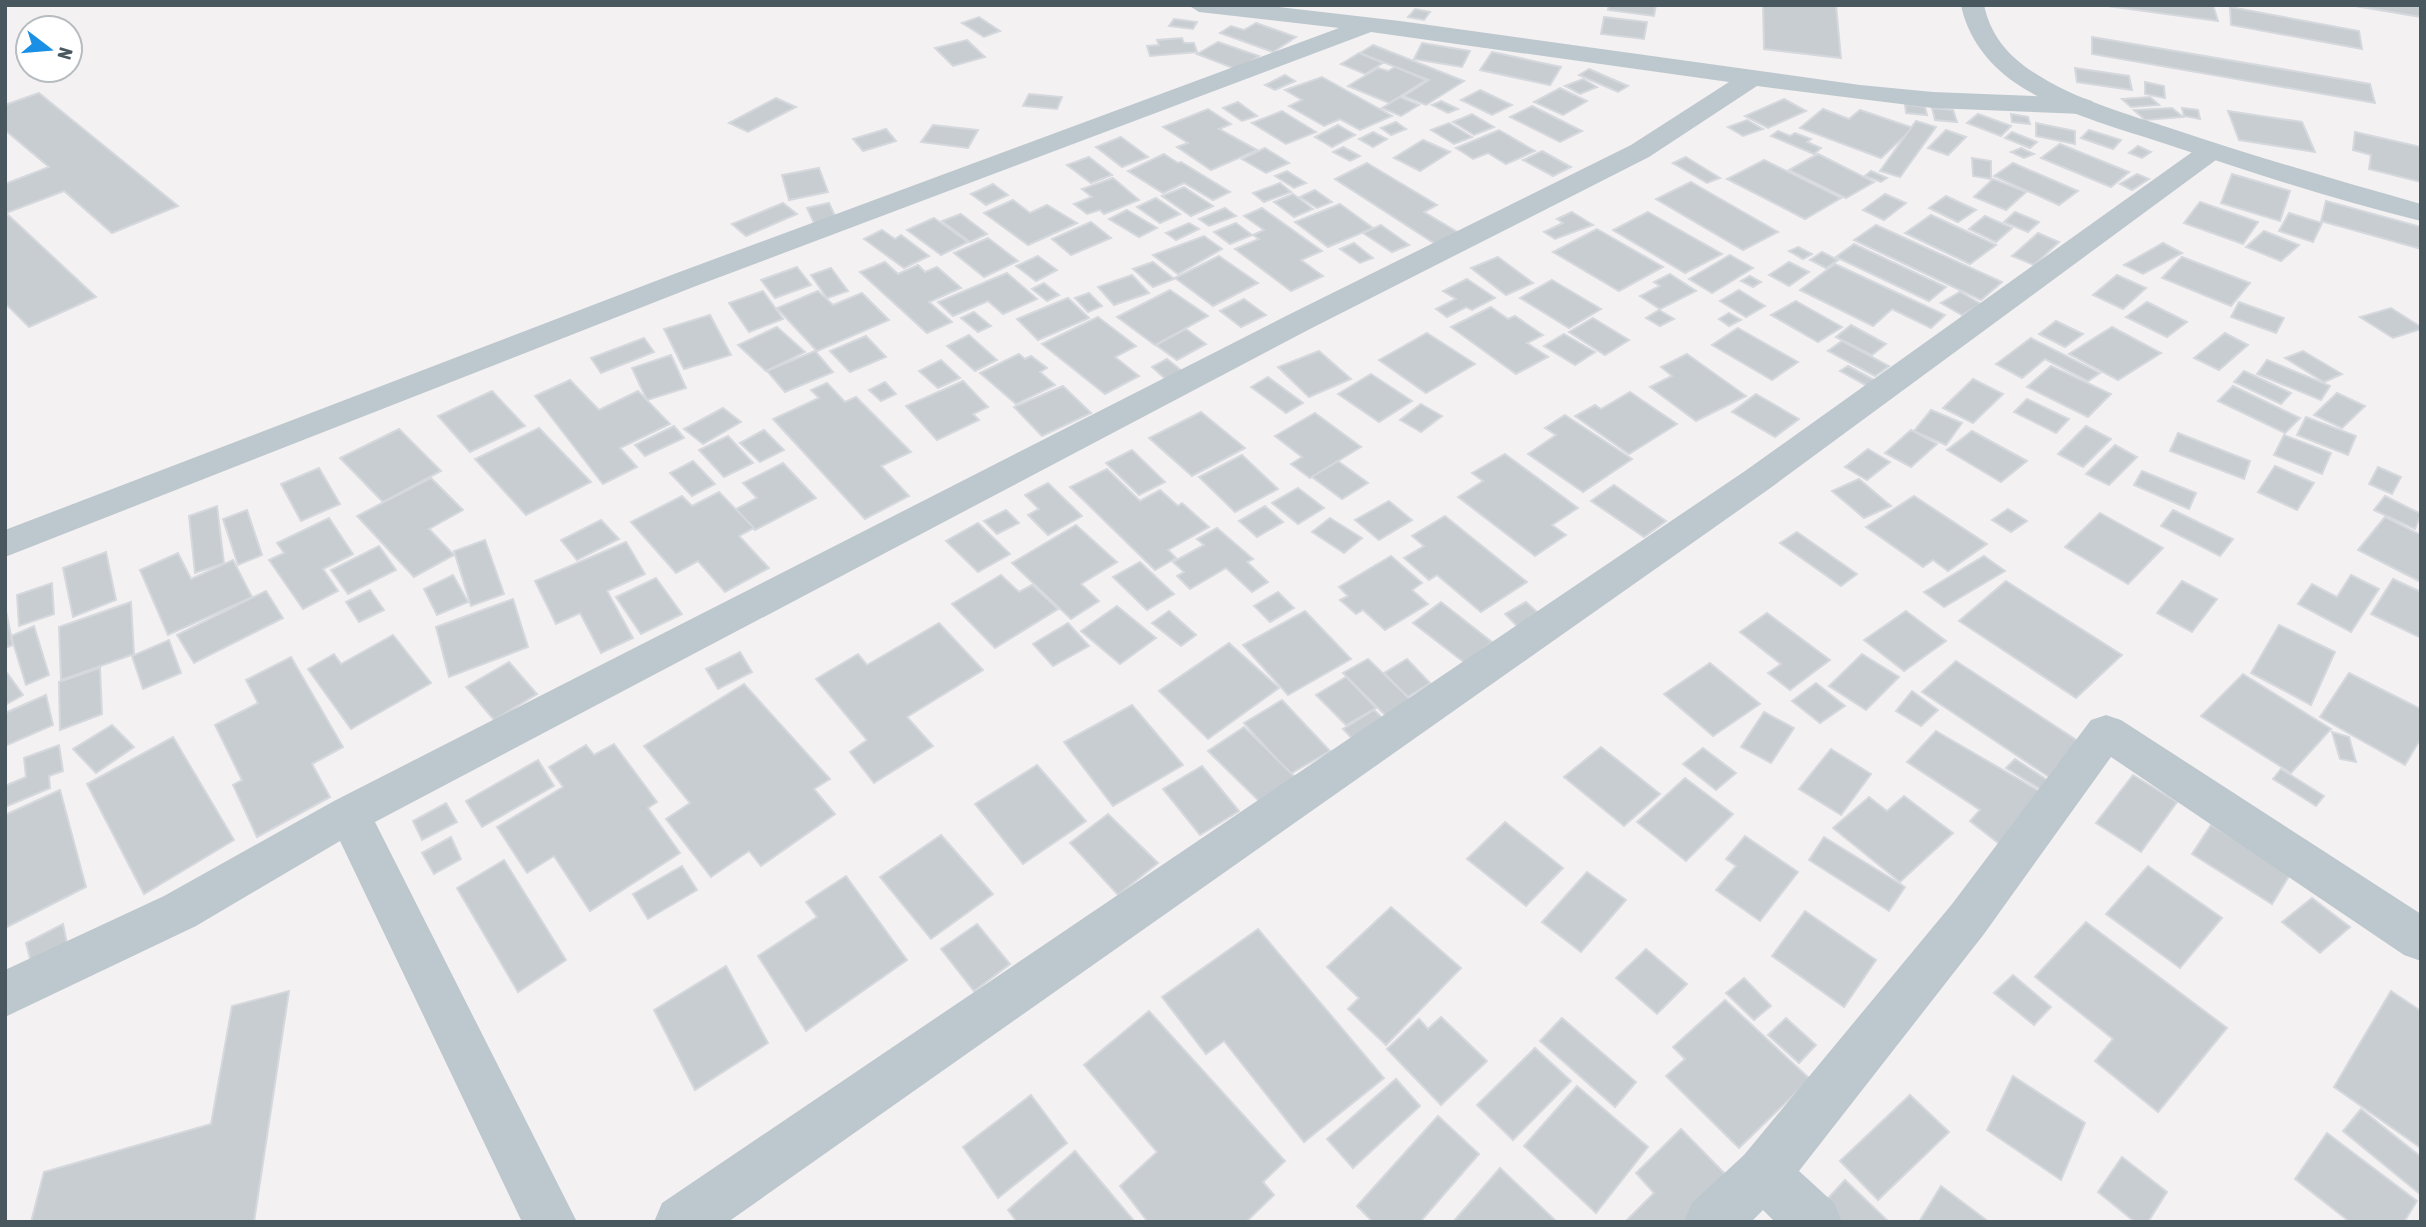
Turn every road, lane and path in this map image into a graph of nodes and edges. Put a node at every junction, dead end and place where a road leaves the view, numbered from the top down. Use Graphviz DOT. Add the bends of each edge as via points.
graph roads {
  1 [pos="1199,5"];
  2 [pos="1972,5"];
  3 [pos="1367,25"];
  4 [pos="1751,79"];
  5 [pos="2083,106"];
  6 [pos="2211,151"];
  7 [pos="2421,213"];
  8 [pos="5,544"];
  9 [pos="349,814"];
  10 [pos="2421,940"];
  11 [pos="5,994"];
  12 [pos="1763,1174"];
  13 [pos="550,1222"];
  14 [pos="681,1222"];
  15 [pos="1711,1222"];
  16 [pos="1815,1222"];
  1 -- 3 [label="street"];
  2 -- 5 [label="street" via="1973,16 1994,52 2024,78"];
  3 -- 4 [label="street"];
  3 -- 8 [label="street" via="685,280"];
  4 -- 5 [label="street" via="1933,100"];
  4 -- 9 [label="street" via="1640,151 1297,323"];
  5 -- 6 [label="street"];
  6 -- 7 [label="street"];
  6 -- 14 [label="street" via="1757,481"];
  9 -- 11 [label="street" via="180,911"];
  9 -- 13 [label="street"];
  10 -- 12 [label="street" via="2106,732 1968,919"];
  12 -- 15 [label="street"];
  12 -- 16 [label="street"];
}
